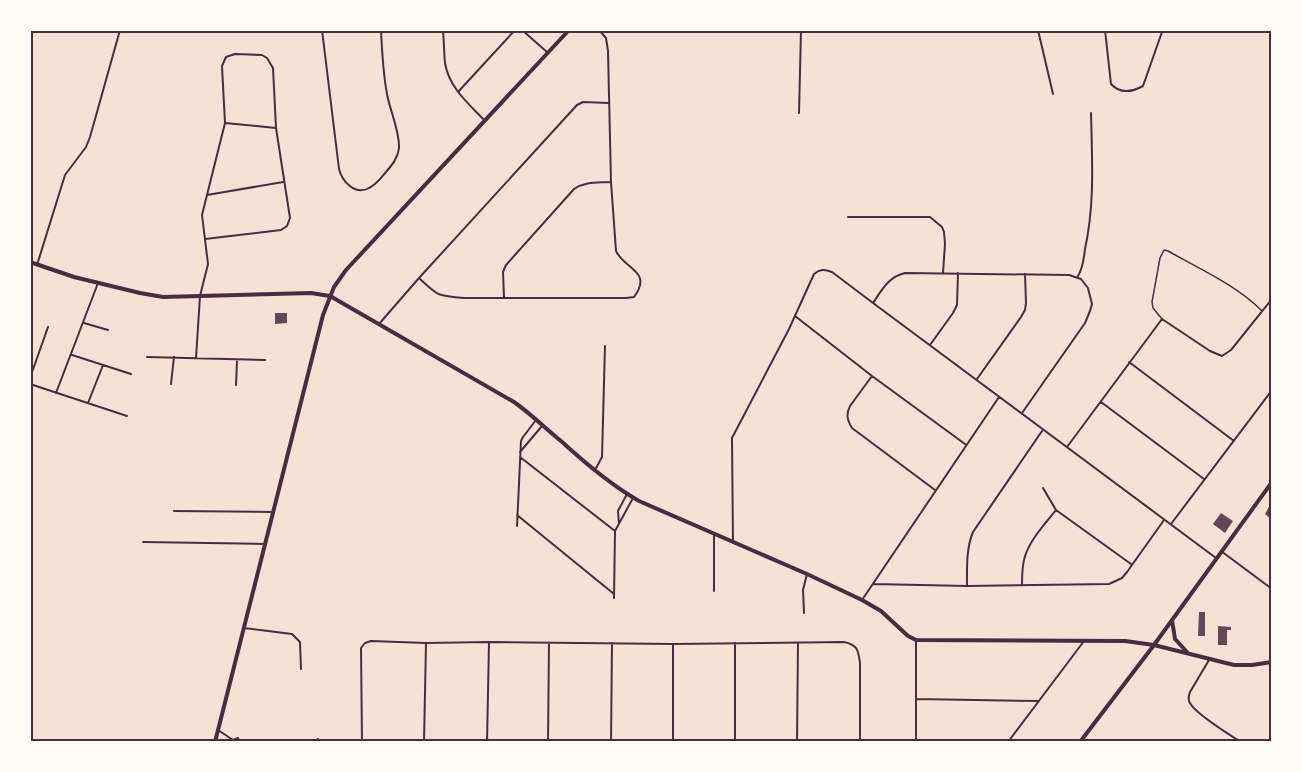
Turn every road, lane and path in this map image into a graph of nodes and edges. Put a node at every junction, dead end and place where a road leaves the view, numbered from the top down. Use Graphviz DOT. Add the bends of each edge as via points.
graph roads {
  1 [pos="120,30"];
  2 [pos="322,30"];
  3 [pos="381,30"];
  4 [pos="444,30"];
  5 [pos="515,30"];
  6 [pos="522,30"];
  7 [pos="569,30"];
  8 [pos="599,30"];
  9 [pos="801,30"];
  10 [pos="1038,30"];
  11 [pos="1105,30"];
  12 [pos="1162,30"];
  13 [pos="548,53"];
  14 [pos="458,92"];
  15 [pos="1053,94"];
  16 [pos="608,103"];
  17 [pos="799,113"];
  18 [pos="1091,113"];
  19 [pos="485,121"];
  20 [pos="225,123"];
  21 [pos="276,128"];
  22 [pos="283,182"];
  23 [pos="610,182"];
  24 [pos="207,195"];
  25 [pos="848,217"];
  26 [pos="205,239"];
  27 [pos="30,262"];
  28 [pos="38,265"];
  29 [pos="943,273"];
  30 [pos="958,273"];
  31 [pos="1025,274"];
  32 [pos="1078,277"];
  33 [pos="419,278"];
  34 [pos="98,282"];
  35 [pos="200,296"];
  36 [pos="330,296"];
  37 [pos="504,297"];
  38 [pos="1272,299"];
  39 [pos="873,303"];
  40 [pos="1263,311"];
  41 [pos="795,316"];
  42 [pos="1162,319"];
  43 [pos="84,323"];
  44 [pos="379,324"];
  45 [pos="48,327"];
  46 [pos="108,330"];
  47 [pos="930,345"];
  48 [pos="605,346"];
  49 [pos="72,355"];
  50 [pos="147,357"];
  51 [pos="174,357"];
  52 [pos="196,358"];
  53 [pos="237,359"];
  54 [pos="265,360"];
  55 [pos="1129,362"];
  56 [pos="103,365"];
  57 [pos="130,374"];
  58 [pos="872,376"];
  59 [pos="30,378"];
  60 [pos="976,380"];
  61 [pos="30,384"];
  62 [pos="171,384"];
  63 [pos="236,385"];
  64 [pos="1272,390"];
  65 [pos="56,393"];
  66 [pos="999,397"];
  67 [pos="1101,402"];
  68 [pos="88,403"];
  69 [pos="1021,413"];
  70 [pos="128,417"];
  71 [pos="536,420"];
  72 [pos="542,425"];
  73 [pos="1042,430"];
  74 [pos="1234,441"];
  75 [pos="966,444"];
  76 [pos="1067,447"];
  77 [pos="520,452"];
  78 [pos="520,457"];
  79 [pos="595,470"];
  80 [pos="1205,479"];
  81 [pos="1272,482"];
  82 [pos="1043,488"];
  83 [pos="936,490"];
  84 [pos="627,494"];
  85 [pos="633,498"];
  86 [pos="1056,510"];
  87 [pos="174,511"];
  88 [pos="274,512"];
  89 [pos="518,515"];
  90 [pos="1165,519"];
  91 [pos="619,524"];
  92 [pos="1171,524"];
  93 [pos="517,526"];
  94 [pos="615,531"];
  95 [pos="714,534"];
  96 [pos="733,542"];
  97 [pos="143,543"];
  98 [pos="266,544"];
  99 [pos="1221,551"];
  100 [pos="1216,558"];
  101 [pos="1132,564"];
  102 [pos="807,574"];
  103 [pos="873,584"];
  104 [pos="1022,585"];
  105 [pos="967,586"];
  106 [pos="1272,589"];
  107 [pos="714,591"];
  108 [pos="614,594"];
  109 [pos="614,598"];
  110 [pos="862,600"];
  111 [pos="804,614"];
  112 [pos="1172,619"];
  113 [pos="244,628"];
  114 [pos="916,640"];
  115 [pos="1084,640"];
  116 [pos="489,642"];
  117 [pos="426,643"];
  118 [pos="549,643"];
  119 [pos="612,643"];
  120 [pos="735,643"];
  121 [pos="798,643"];
  122 [pos="673,644"];
  123 [pos="1154,645"];
  124 [pos="1188,654"];
  125 [pos="1209,660"];
  126 [pos="1272,662"];
  127 [pos="301,669"];
  128 [pos="916,699"];
  129 [pos="1039,701"];
  130 [pos="218,730"];
  131 [pos="318,739"];
  132 [pos="233,741"];
  133 [pos="215,742"];
  134 [pos="240,742"];
  135 [pos="314,742"];
  136 [pos="362,742"];
  137 [pos="424,742"];
  138 [pos="487,742"];
  139 [pos="548,742"];
  140 [pos="611,742"];
  141 [pos="673,742"];
  142 [pos="735,742"];
  143 [pos="797,742"];
  144 [pos="860,742"];
  145 [pos="916,742"];
  146 [pos="1008,742"];
  147 [pos="1080,742"];
  148 [pos="1241,742"];
  1 -- 28 [label="street" via="90,137 65,175"];
  2 -- 3 [label="street" via="339,169 346,183 361,190 377,182 399,151 387,94"];
  4 -- 14 [label="street" via="446,68"];
  5 -- 14 [label="street"];
  6 -- 13 [label="street"];
  7 -- 13 [label="main road"];
  8 -- 16 [label="street" via="606,38 608,51"];
  9 -- 17 [label="street"];
  10 -- 15 [label="street"];
  11 -- 12 [label="street" via="1111,84 1119,91 1143,86"];
  13 -- 19 [label="main road"];
  14 -- 19 [label="street"];
  16 -- 23 [label="street"];
  16 -- 33 [label="street" via="577,105"];
  18 -- 32 [label="street" via="1093,187 1088,237"];
  19 -- 36 [label="main road" via="346,270"];
  20 -- 21 [label="street"];
  20 -- 21 [label="street" via="222,66 226,57 262,55 273,68"];
  20 -- 24 [label="street"];
  21 -- 22 [label="street"];
  22 -- 24 [label="street"];
  22 -- 26 [label="street" via="290,218 287,226 281,230"];
  23 -- 37 [label="street" via="588,183 574,189 506,265"];
  23 -- 37 [label="street" via="616,251 636,270 642,282 634,297"];
  24 -- 26 [label="street" via="202,215"];
  25 -- 29 [label="street" via="930,217 944,232"];
  26 -- 35 [label="street" via="208,264"];
  27 -- 28 [label="main road"];
  28 -- 34 [label="main road"];
  29 -- 30 [label="street"];
  29 -- 39 [label="street" via="898,274 888,281"];
  30 -- 31 [label="street"];
  30 -- 47 [label="street" via="957,305"];
  31 -- 32 [label="street"];
  31 -- 60 [label="street" via="1021,317"];
  32 -- 69 [label="street" via="1088,288 1092,304 1085,324"];
  33 -- 37 [label="street" via="444,297"];
  33 -- 44 [label="street"];
  34 -- 35 [label="main road" via="163,297"];
  34 -- 43 [label="street"];
  35 -- 36 [label="main road"];
  35 -- 52 [label="street"];
  36 -- 44 [label="main road"];
  36 -- 88 [label="main road"];
  38 -- 40 [label="street"];
  39 -- 41 [label="street" via="825,269 814,274"];
  39 -- 47 [label="street"];
  40 -- 42 [label="street" via="1222,356"];
  40 -- 42 [label="lane" via="1232,288 1164,250 1152,302"];
  41 -- 58 [label="street"];
  41 -- 96 [label="street" via="732,438"];
  42 -- 55 [label="street"];
  43 -- 46 [label="street"];
  43 -- 49 [label="street"];
  44 -- 71 [label="main road" via="501,393"];
  45 -- 59 [label="street"];
  47 -- 60 [label="street"];
  48 -- 79 [label="street" via="602,457"];
  49 -- 56 [label="street"];
  49 -- 65 [label="street"];
  50 -- 51 [label="street"];
  51 -- 52 [label="street"];
  51 -- 62 [label="street"];
  52 -- 53 [label="street"];
  53 -- 54 [label="street"];
  53 -- 63 [label="street"];
  55 -- 67 [label="street"];
  55 -- 74 [label="street"];
  56 -- 57 [label="street"];
  56 -- 68 [label="street"];
  58 -- 75 [label="street"];
  58 -- 83 [label="street" via="850,406 848,423"];
  60 -- 66 [label="street"];
  61 -- 65 [label="street"];
  64 -- 74 [label="street"];
  65 -- 68 [label="street"];
  66 -- 69 [label="street"];
  66 -- 75 [label="street"];
  67 -- 76 [label="street"];
  67 -- 80 [label="street"];
  68 -- 70 [label="street"];
  69 -- 73 [label="street"];
  71 -- 72 [label="main road"];
  71 -- 77 [label="street" via="522,437"];
  72 -- 77 [label="street"];
  72 -- 79 [label="main road"];
  73 -- 76 [label="street"];
  73 -- 105 [label="street" via="973,532"];
  74 -- 80 [label="street"];
  75 -- 83 [label="street"];
  76 -- 90 [label="street"];
  77 -- 78 [label="street"];
  78 -- 89 [label="street"];
  78 -- 94 [label="street"];
  79 -- 84 [label="main road"];
  80 -- 92 [label="street"];
  81 -- 99 [label="main road"];
  82 -- 86 [label="street"];
  83 -- 103 [label="street"];
  84 -- 85 [label="main road"];
  84 -- 91 [label="street" via="618,511"];
  85 -- 91 [label="street"];
  85 -- 95 [label="main road"];
  86 -- 101 [label="street"];
  86 -- 104 [label="street" via="1025,555"];
  87 -- 88 [label="street"];
  88 -- 98 [label="main road"];
  89 -- 93 [label="street"];
  89 -- 108 [label="street"];
  90 -- 92 [label="street"];
  90 -- 101 [label="street"];
  91 -- 94 [label="street"];
  92 -- 100 [label="street"];
  94 -- 108 [label="street"];
  95 -- 96 [label="main road"];
  95 -- 107 [label="street"];
  96 -- 102 [label="main road"];
  97 -- 98 [label="street"];
  98 -- 113 [label="main road"];
  99 -- 100 [label="main road"];
  99 -- 106 [label="street"];
  100 -- 112 [label="main road"];
  101 -- 104 [label="street" via="1122,578 1109,584"];
  102 -- 110 [label="main road"];
  102 -- 111 [label="street"];
  103 -- 105 [label="street"];
  103 -- 110 [label="street"];
  104 -- 105 [label="street"];
  108 -- 109 [label="street"];
  110 -- 114 [label="main road"];
  112 -- 123 [label="main road"];
  112 -- 124 [label="main road" via="1175,639"];
  113 -- 127 [label="street" via="292,634 300,642"];
  113 -- 130 [label="main road"];
  114 -- 115 [label="main road"];
  114 -- 128 [label="street"];
  115 -- 123 [label="main road"];
  115 -- 129 [label="street"];
  116 -- 117 [label="street"];
  116 -- 118 [label="street"];
  116 -- 138 [label="street"];
  117 -- 136 [label="street" via="371,641 361,648"];
  117 -- 137 [label="street"];
  118 -- 119 [label="street"];
  118 -- 139 [label="street"];
  119 -- 122 [label="street"];
  119 -- 140 [label="street"];
  120 -- 121 [label="street"];
  120 -- 122 [label="street"];
  120 -- 142 [label="street"];
  121 -- 143 [label="street"];
  121 -- 144 [label="street" via="844,642 856,647 860,663"];
  122 -- 141 [label="street"];
  123 -- 124 [label="main road"];
  123 -- 147 [label="main road"];
  124 -- 125 [label="main road"];
  125 -- 126 [label="main road" via="1242,666"];
  125 -- 148 [label="street" via="1190,692 1190,703"];
  128 -- 129 [label="street"];
  128 -- 145 [label="street"];
  129 -- 146 [label="street"];
  130 -- 132 [label="street"];
  130 -- 133 [label="main road"];
  131 -- 135 [label="street"];
  132 -- 134 [label="street" via="238,738"];
}
